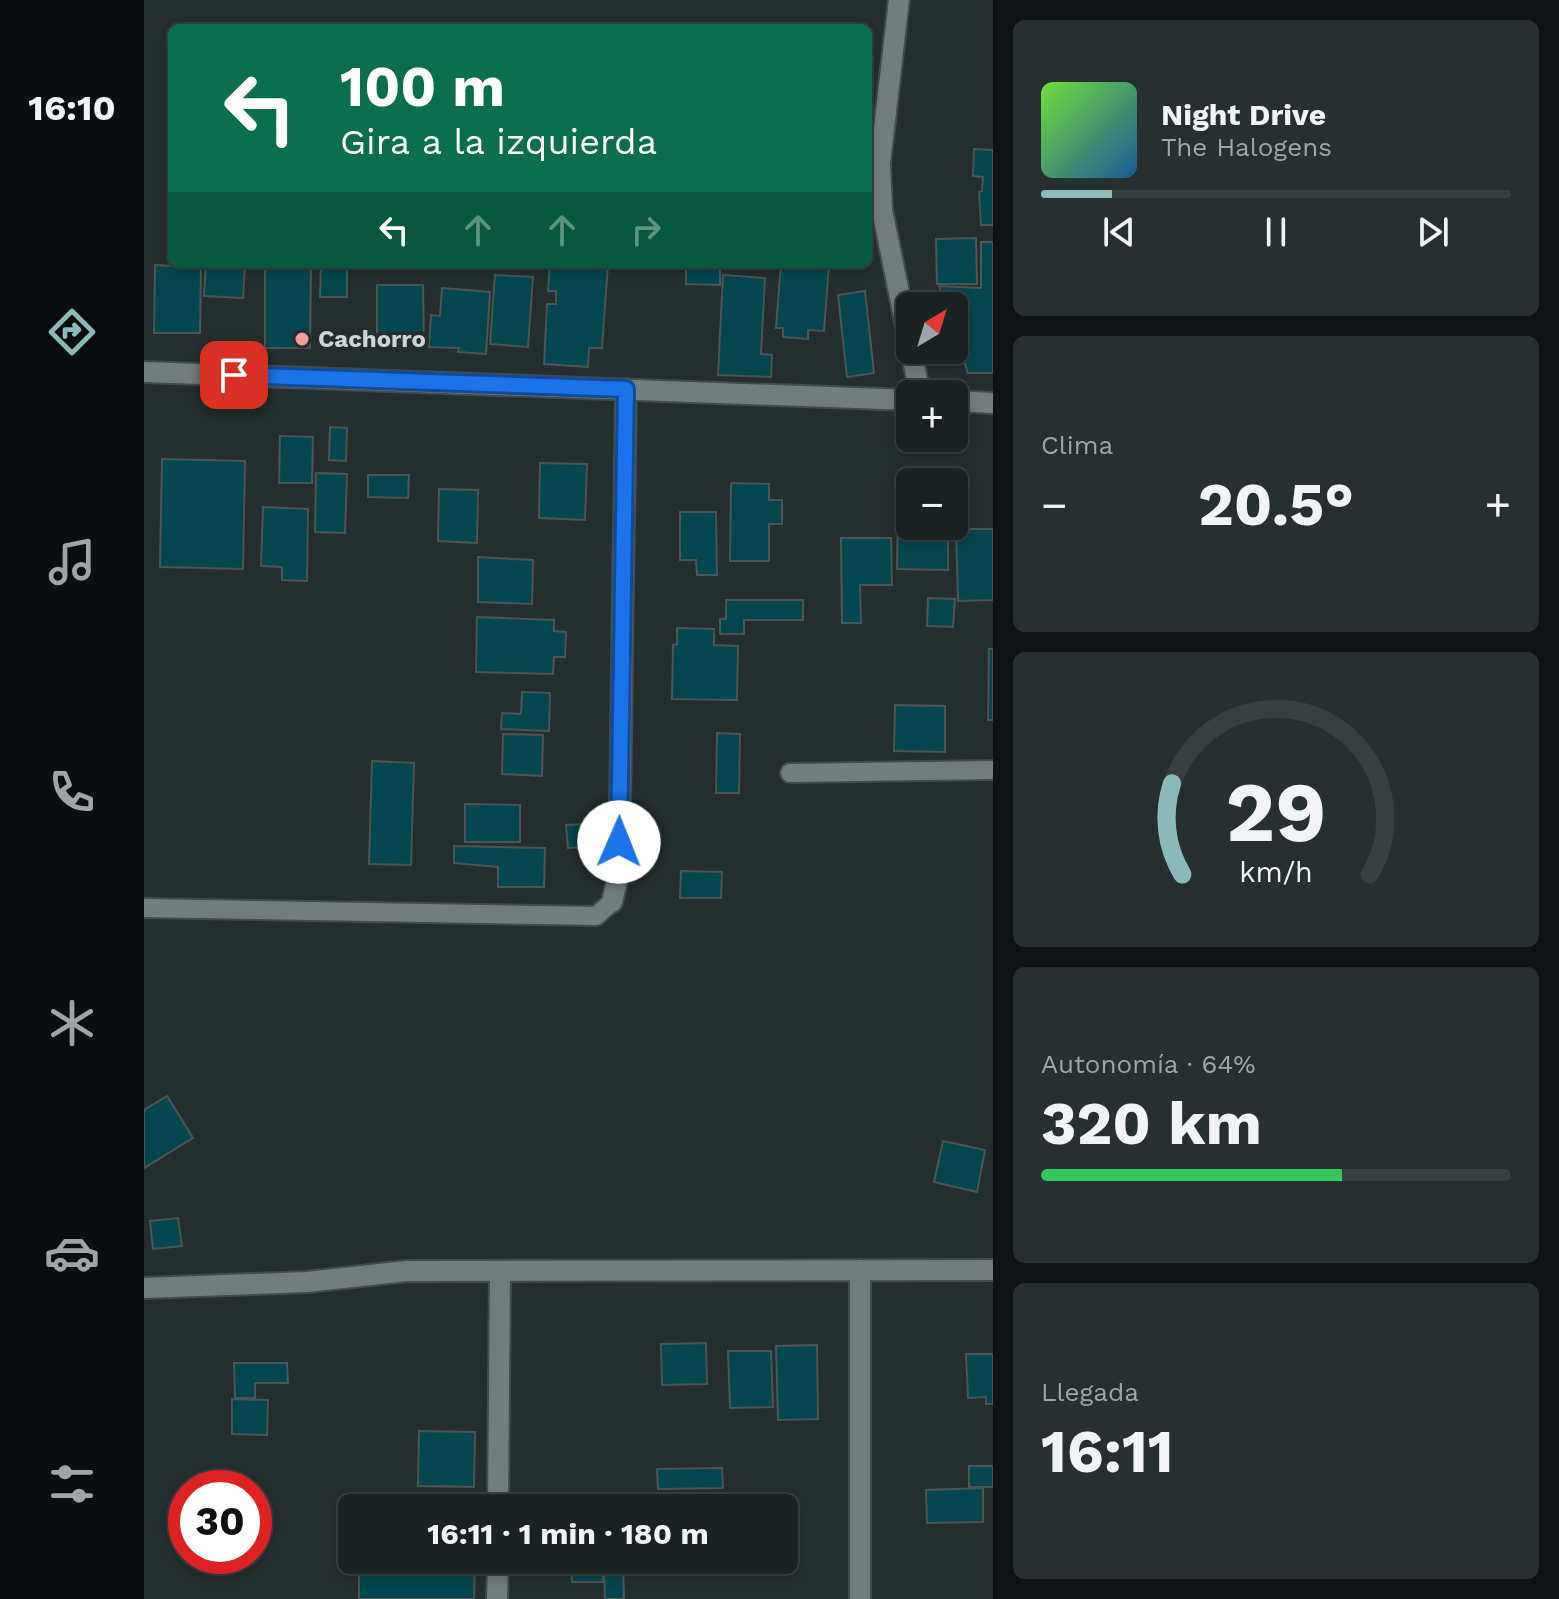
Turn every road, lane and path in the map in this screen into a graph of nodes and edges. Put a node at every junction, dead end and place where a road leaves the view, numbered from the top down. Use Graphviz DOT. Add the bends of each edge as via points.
graph roads {
  1 [pos="899,0"];
  2 [pos="899,292"];
  3 [pos="144,372"];
  4 [pos="626,389"];
  5 [pos="896,399"];
  6 [pos="968,402"];
  7 [pos="993,403"];
  8 [pos="993,770"];
  9 [pos="790,773"];
  10 [pos="612,902"];
  11 [pos="144,908"];
  12 [pos="860,1270"];
  13 [pos="993,1270"];
  14 [pos="500,1271"];
  15 [pos="144,1288"];
  16 [pos="498,1494"];
  17 [pos="498,1574"];
  18 [pos="497,1599"];
  19 [pos="860,1599"];
  1 -- 2 [label="street" via="880,163 882,210"];
  3 -- 4 [label="street"];
  4 -- 5 [label="street"];
  4 -- 10 [label="street" via="619,873"];
  6 -- 7 [label="street"];
  8 -- 9 [label="lane"];
  10 -- 11 [label="lane" via="596,916"];
  12 -- 13 [label="street"];
  12 -- 14 [label="street"];
  12 -- 19 [label="street"];
  14 -- 15 [label="street" via="407,1271 307,1282"];
  14 -- 16 [label="street"];
  17 -- 18 [label="street"];
}
